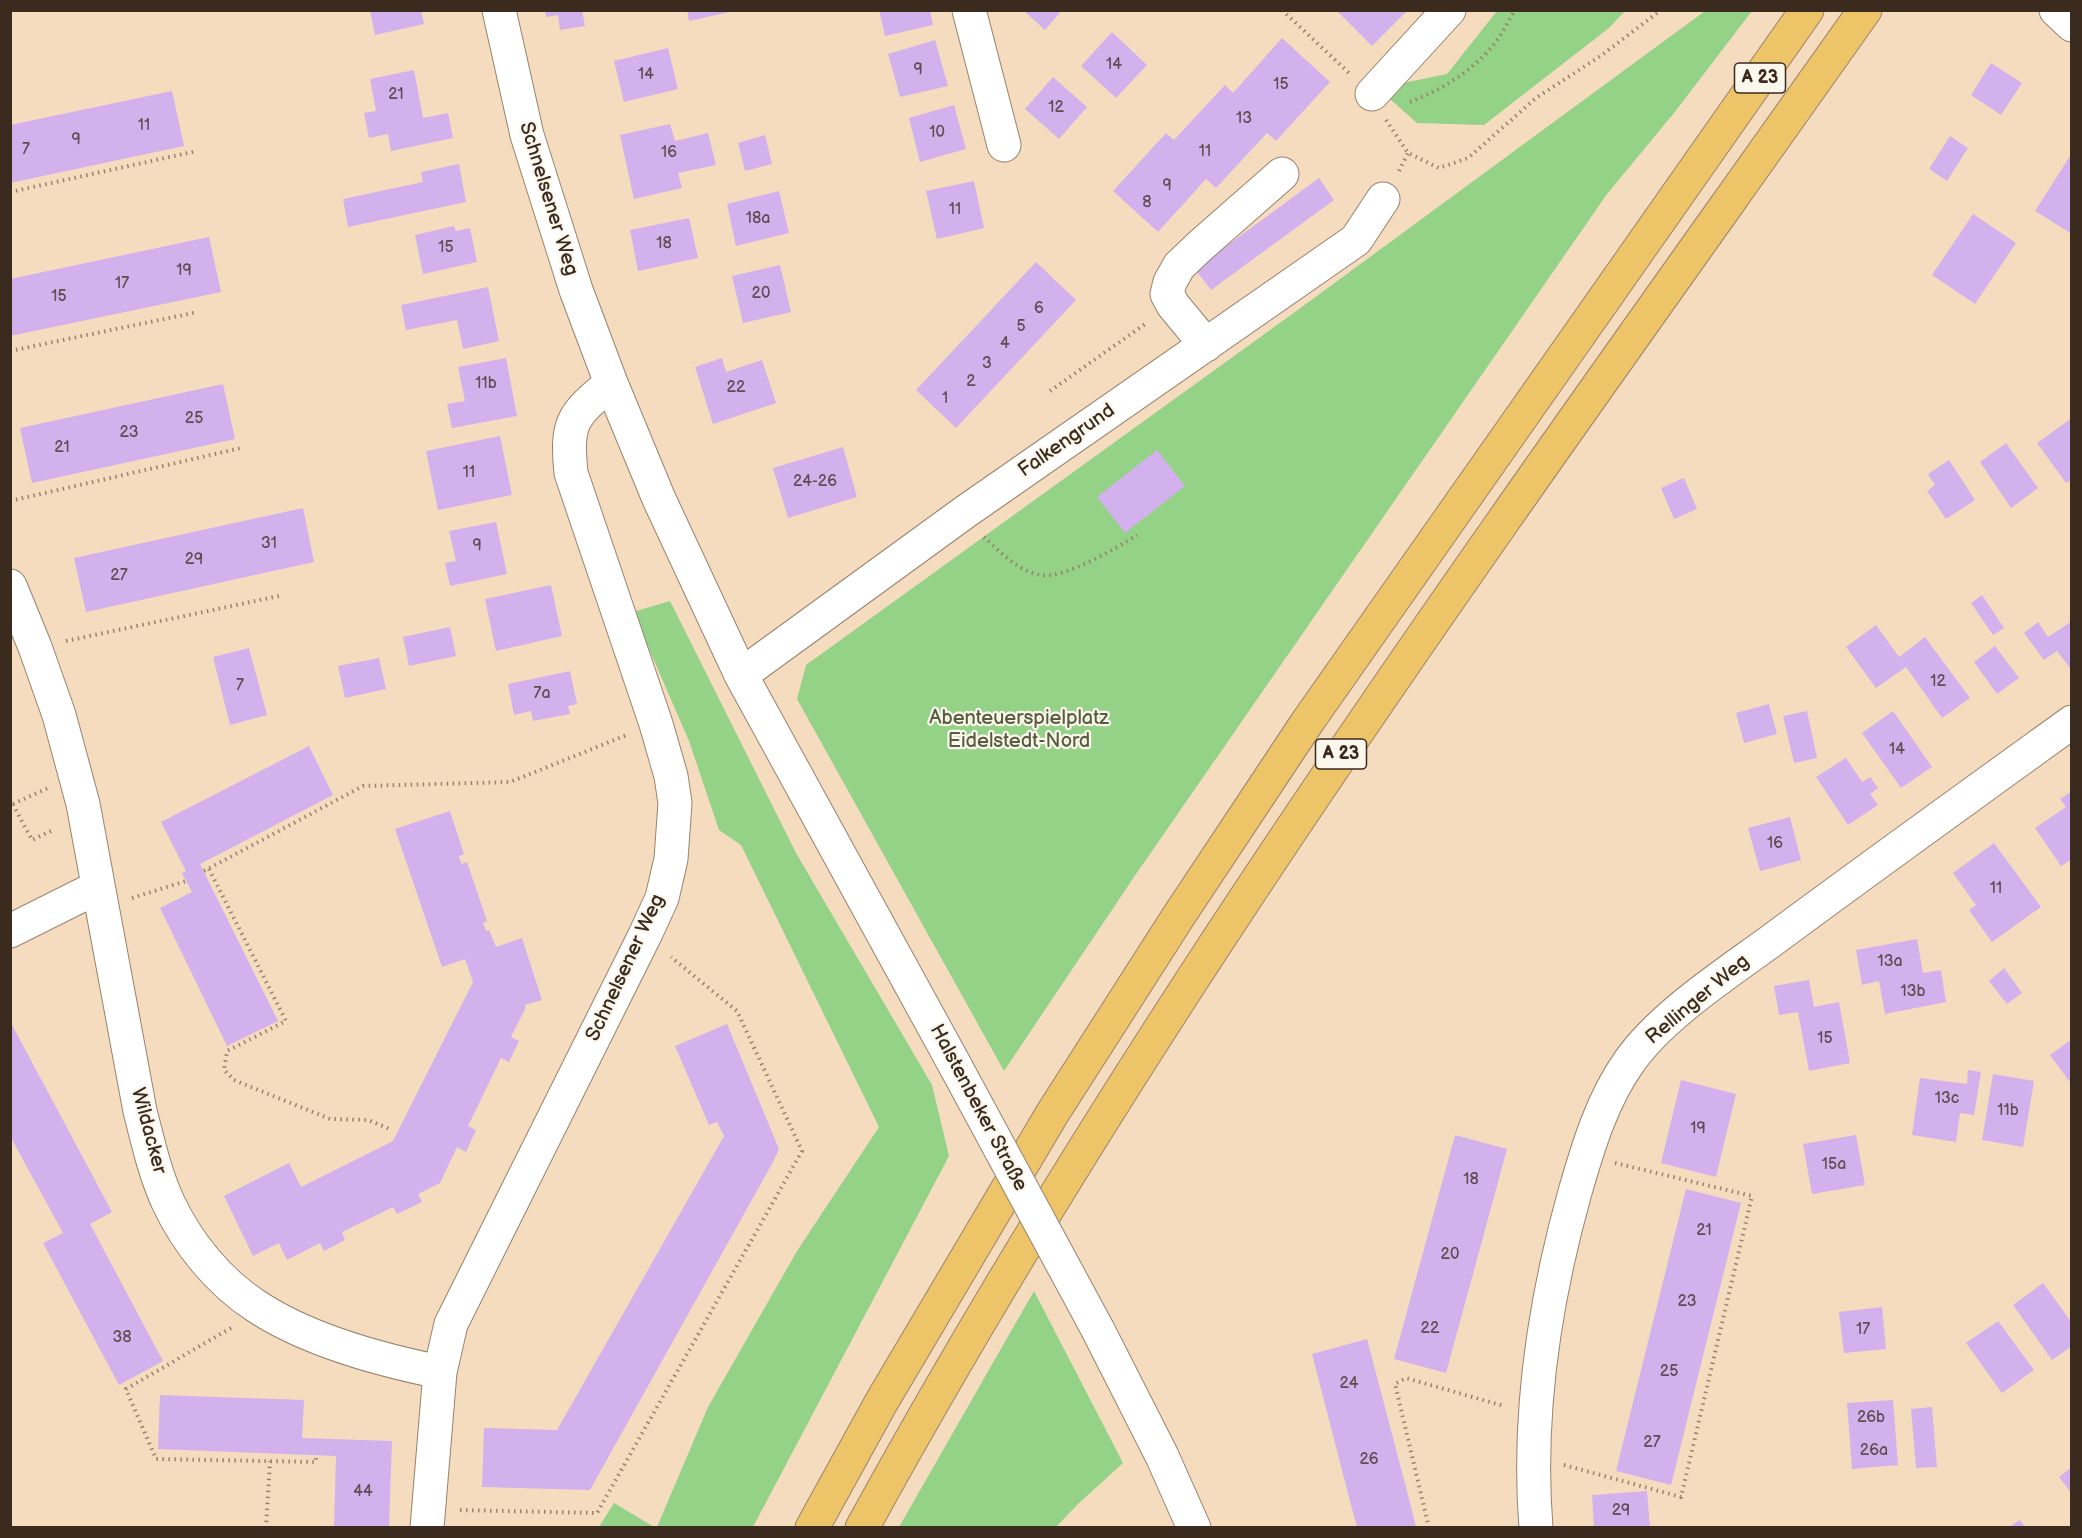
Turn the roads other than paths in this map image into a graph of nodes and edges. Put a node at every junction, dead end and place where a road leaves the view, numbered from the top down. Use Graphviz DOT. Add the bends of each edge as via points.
graph roads {
  1 [pos="499,10"];
  2 [pos="969,10"];
  3 [pos="1449,10"];
  4 [pos="1807,10"];
  5 [pos="1865,10"];
  6 [pos="2056,10"];
  7 [pos="2072,25"];
  8 [pos="1375,101"];
  9 [pos="1004,145"];
  10 [pos="1282,174"];
  11 [pos="1383,199"];
  12 [pos="1206,345"];
  13 [pos="611,383"];
  14 [pos="10,585"];
  15 [pos="746,684"];
  16 [pos="2072,723"];
  17 [pos="98,887"];
  18 [pos="10,931"];
  19 [pos="440,1372"];
  20 [pos="428,1518"];
  21 [pos="812,1527"];
  22 [pos="862,1527"];
  23 [pos="1194,1527"];
  24 [pos="1536,1527"];
  1 -- 13 [label="street, Schnelsener Weg" via="527,135 576,290"];
  2 -- 9 [label="street"];
  3 -- 8 [label="street"];
  4 -- 21 [label="highway, A 23" via="1308,721 1178,916 1052,1114"];
  5 -- 22 [label="highway, A 23" via="1346,747 1215,943 1088,1144"];
  6 -- 7 [label="street"];
  10 -- 12 [label="street" via="1179,266 1170,282 1167,294 1173,305"];
  11 -- 12 [label="street, Falkengrund" via="1356,240"];
  12 -- 15 [label="street, Falkengrund" via="965,512"];
  13 -- 15 [label="street, Schnelsener Weg" via="659,499"];
  13 -- 19 [label="street, Schnelsener Weg" via="585,405 573,422 569,444 572,473 671,776 675,803 670,859 662,898 645,935 451,1324"];
  14 -- 17 [label="street, Wildacker" via="58,716 83,804"];
  15 -- 23 [label="street, Halstenbeker Straße, bridge" via="1098,1330"];
  16 -- 24 [label="street, Rellinger Weg" via="1694,998 1628,1062 1603,1108 1585,1156 1558,1251 1536,1415"];
  17 -- 18 [label="street"];
  17 -- 19 [label="street, Wildacker" via="150,1149 169,1203 192,1243 221,1278 256,1306 298,1329 380,1359"];
  19 -- 20 [label="street"];
}
